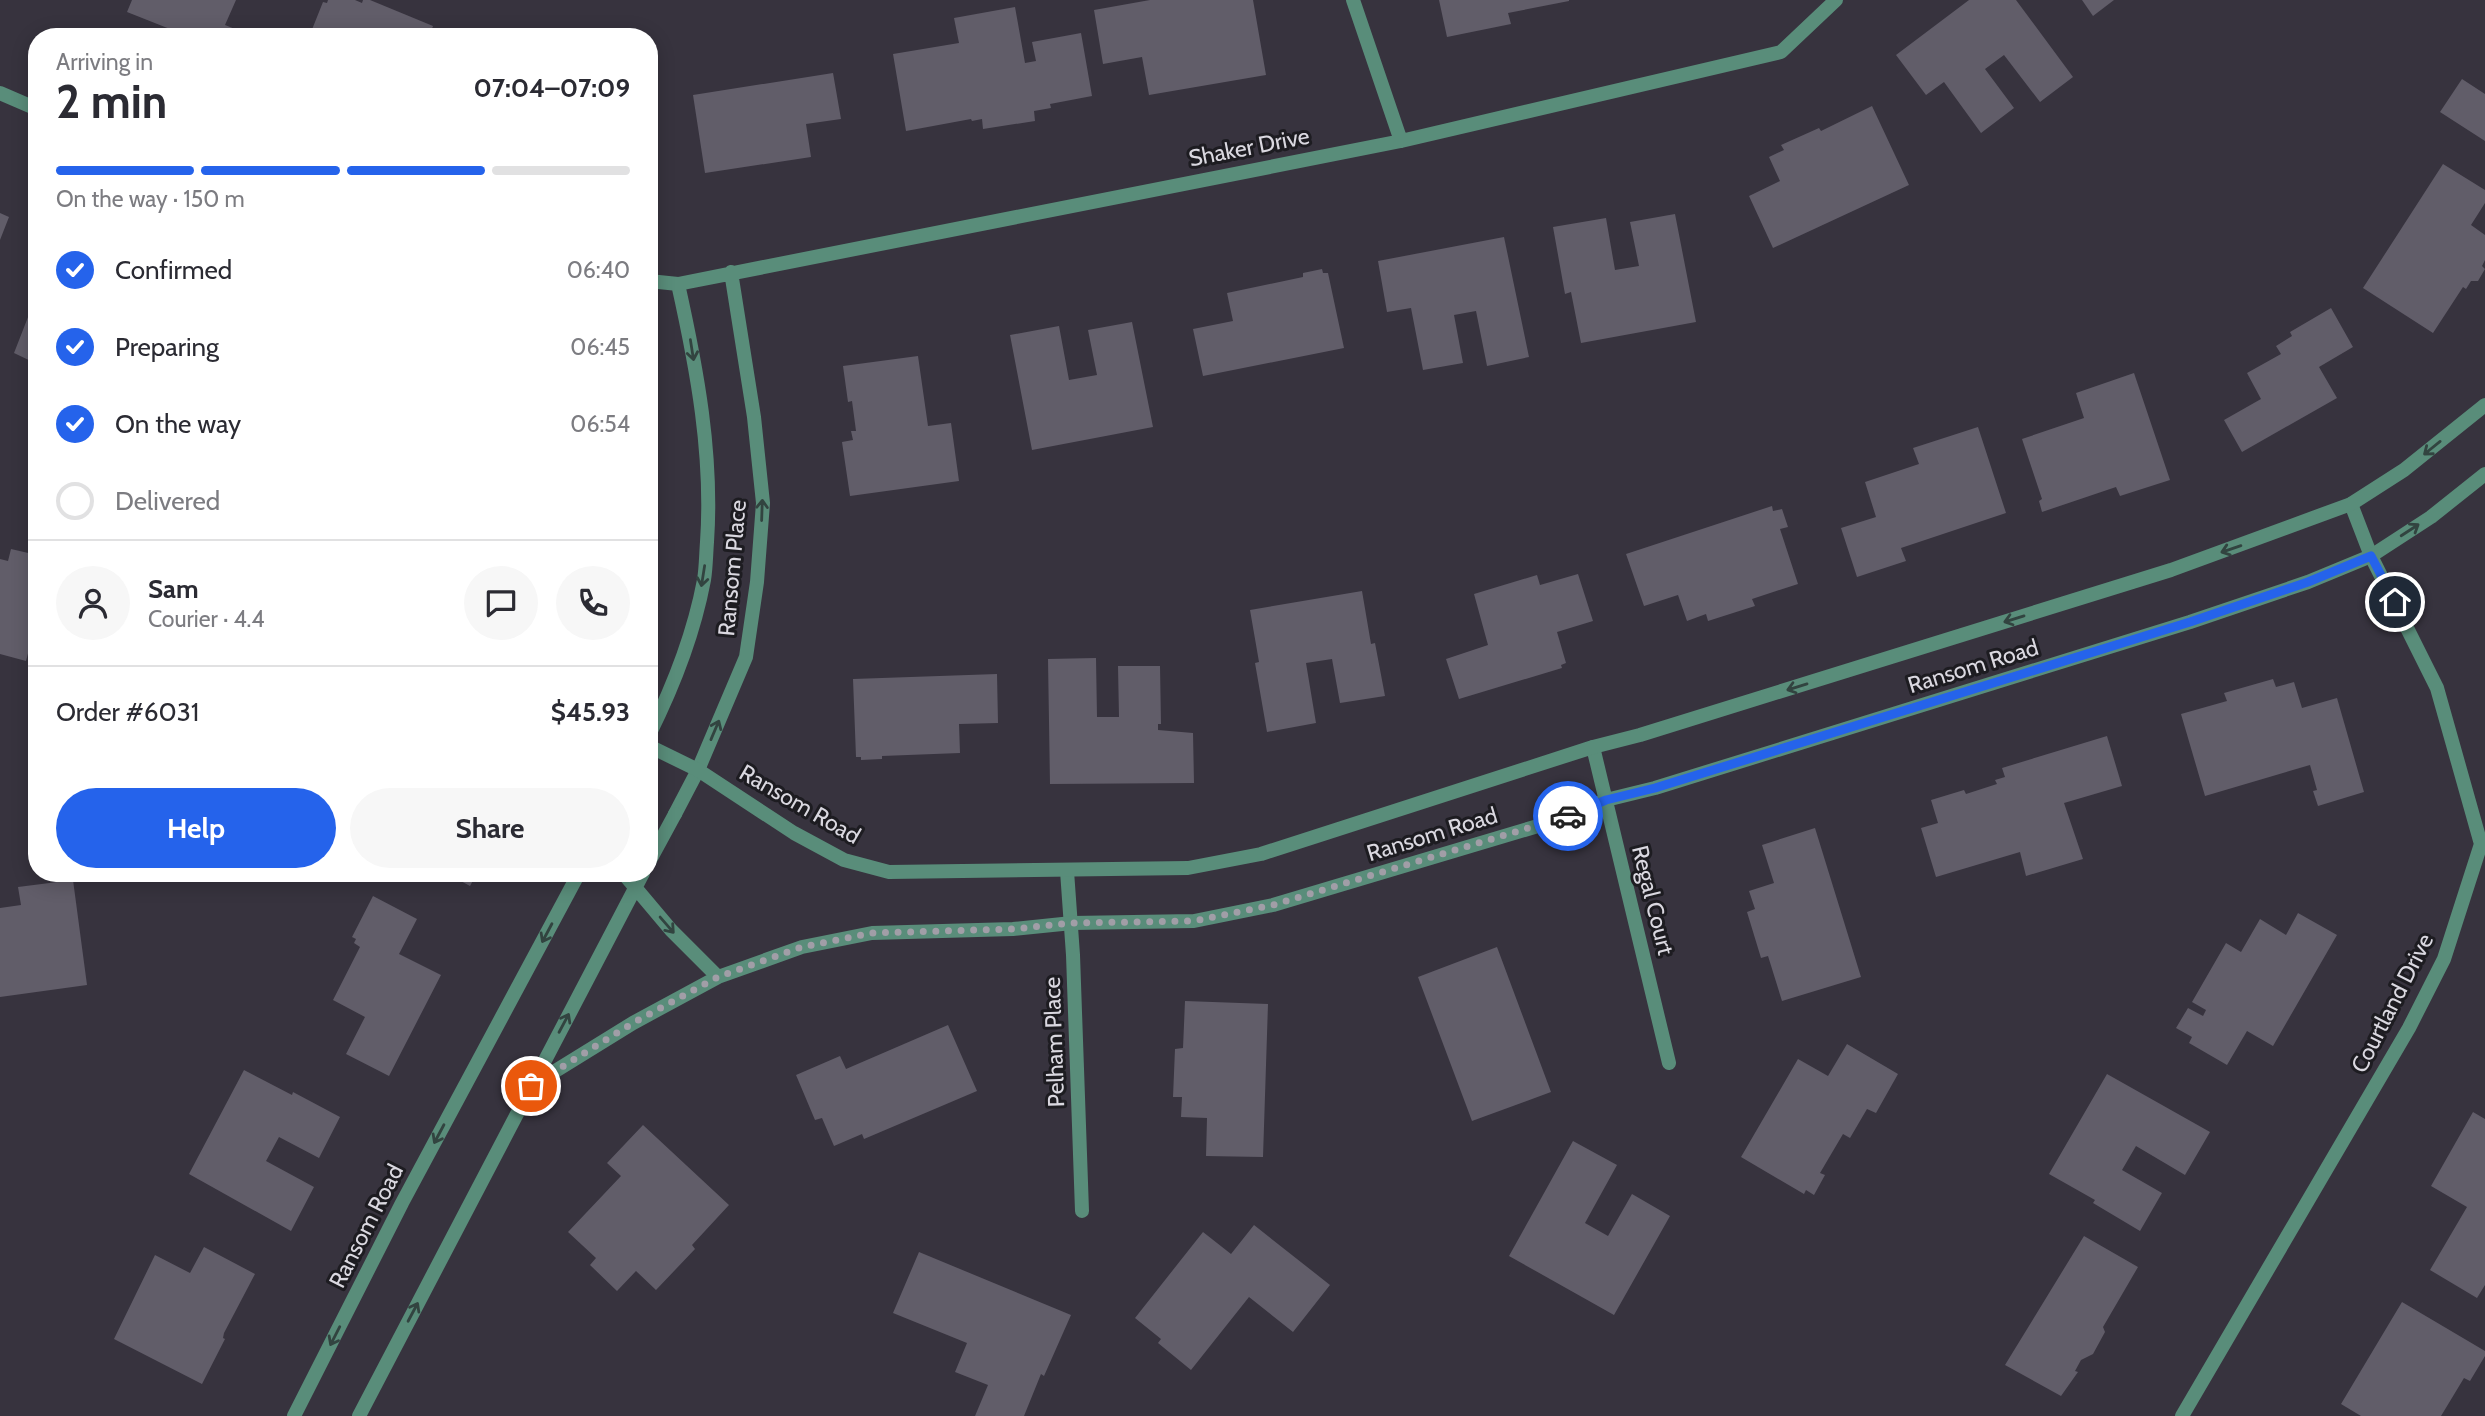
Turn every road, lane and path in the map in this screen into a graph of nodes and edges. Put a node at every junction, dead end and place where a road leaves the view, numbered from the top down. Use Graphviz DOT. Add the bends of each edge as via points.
graph roads {
  1 [pos="1353,0"];
  2 [pos="1836,0"];
  3 [pos="0,93"];
  4 [pos="28,104"];
  5 [pos="1401,141"];
  6 [pos="732,272"];
  7 [pos="658,282"];
  8 [pos="678,284"];
  9 [pos="2485,405"];
  10 [pos="2485,474"];
  11 [pos="2351,504"];
  12 [pos="2371,556"];
  13 [pos="658,714"];
  14 [pos="1593,747"];
  15 [pos="658,750"];
  16 [pos="698,770"];
  17 [pos="1606,800"];
  18 [pos="2483,844"];
  19 [pos="658,845"];
  20 [pos="1067,871"];
  21 [pos="574,882"];
  22 [pos="630,882"];
  23 [pos="638,882"];
  24 [pos="635,888"];
  25 [pos="1072,923"];
  26 [pos="718,977"];
  27 [pos="1669,1063"];
  28 [pos="531,1086"];
  29 [pos="1083,1211"];
  30 [pos="294,1416"];
  31 [pos="359,1416"];
  32 [pos="2182,1416"];
  1 -- 5 [label="street"];
  2 -- 5 [label="street, Shaker Drive" via="1781,52"];
  3 -- 4 [label="street"];
  5 -- 6 [label="street, Shaker Drive"];
  6 -- 8 [label="street, Shaker Drive"];
  16 -- 6 [label="street, Ransom Place, one-way" via="746,657 763,503"];
  7 -- 8 [label="street, Shaker Drive"];
  8 -- 13 [label="street, Ransom Place, one-way" via="705,426 709,508 704,579 685,649"];
  9 -- 11 [label="street, Ransom Road, one-way" via="2404,470"];
  12 -- 10 [label="street, Ransom Road, one-way"];
  11 -- 12 [label="street, Courtland Drive"];
  11 -- 14 [label="street, Ransom Road, one-way" via="2171,570"];
  12 -- 17 [label="street, Ransom Road" via="2190,622"];
  12 -- 18 [label="street, Courtland Drive" via="2437,688"];
  14 -- 17 [label="street, Regal Court"];
  14 -- 20 [label="street, Ransom Road" via="1261,854 1188,868"];
  15 -- 16 [label="street, Ransom Road"];
  16 -- 19 [label="street, Ransom Place"];
  16 -- 20 [label="street, Ransom Road" via="794,833 845,860 889,872"];
  17 -- 25 [label="street, Ransom Road" via="1558,820 1273,905 1194,921"];
  17 -- 27 [label="street, Regal Court"];
  18 -- 32 [label="street, Courtland Drive" via="2444,960 2409,1028"];
  20 -- 25 [label="street, Pelham Place"];
  21 -- 30 [label="street, Ransom Road, one-way"];
  22 -- 24 [label="street"];
  23 -- 24 [label="street"];
  24 -- 26 [label="street, one-way"];
  28 -- 24 [label="street, one-way"];
  25 -- 26 [label="street, Ransom Road" via="872,933 802,947"];
  25 -- 29 [label="street, Pelham Place"];
  26 -- 28 [label="street, Ransom Road"];
  31 -- 28 [label="street, one-way"];
}
